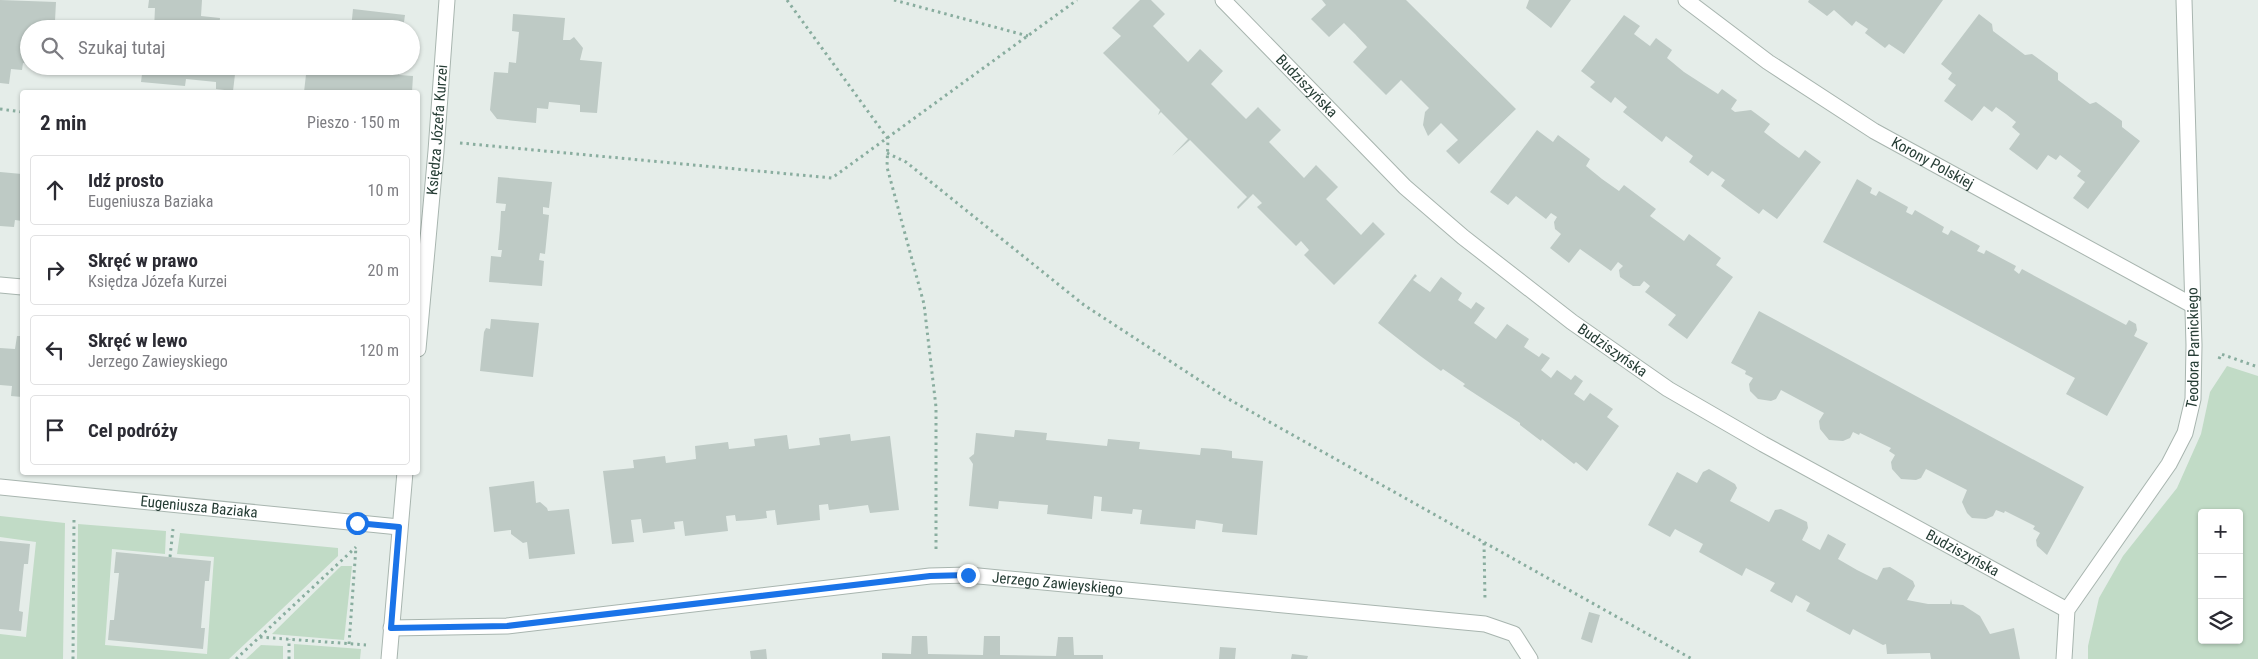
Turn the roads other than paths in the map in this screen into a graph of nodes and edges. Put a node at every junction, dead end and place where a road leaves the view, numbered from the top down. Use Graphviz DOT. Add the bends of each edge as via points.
graph roads {
  1 [pos="447,0"];
  2 [pos="1223,0"];
  3 [pos="1686,0"];
  4 [pos="2184,0"];
  5 [pos="0,284"];
  6 [pos="20,287"];
  7 [pos="2192,305"];
  8 [pos="420,313"];
  9 [pos="405,475"];
  10 [pos="0,488"];
  11 [pos="399,527"];
  12 [pos="2067,610"];
  13 [pos="391,628"];
  14 [pos="390,653"];
  15 [pos="1530,659"];
  16 [pos="2064,659"];
  1 -- 8 [label="street, Księdza Józefa Kurzei"];
  2 -- 12 [label="street, Budziszyńska" via="1405,187 1572,322 1668,389 1771,449"];
  3 -- 7 [label="street, Korony Polskiej" via="1768,62 1874,131"];
  4 -- 7 [label="street, Teodora Parnickiego"];
  5 -- 6 [label="street"];
  7 -- 12 [label="street, Teodora Parnickiego" via="2193,399 2185,433 2169,464"];
  9 -- 11 [label="street"];
  10 -- 11 [label="street, Eugeniusza Baziaka"];
  11 -- 13 [label="street"];
  12 -- 16 [label="street"];
  13 -- 14 [label="street"];
  13 -- 15 [label="street, Jerzego Zawieyskiego" via="507,626 937,576 978,576 1485,624 1514,634"];
}
